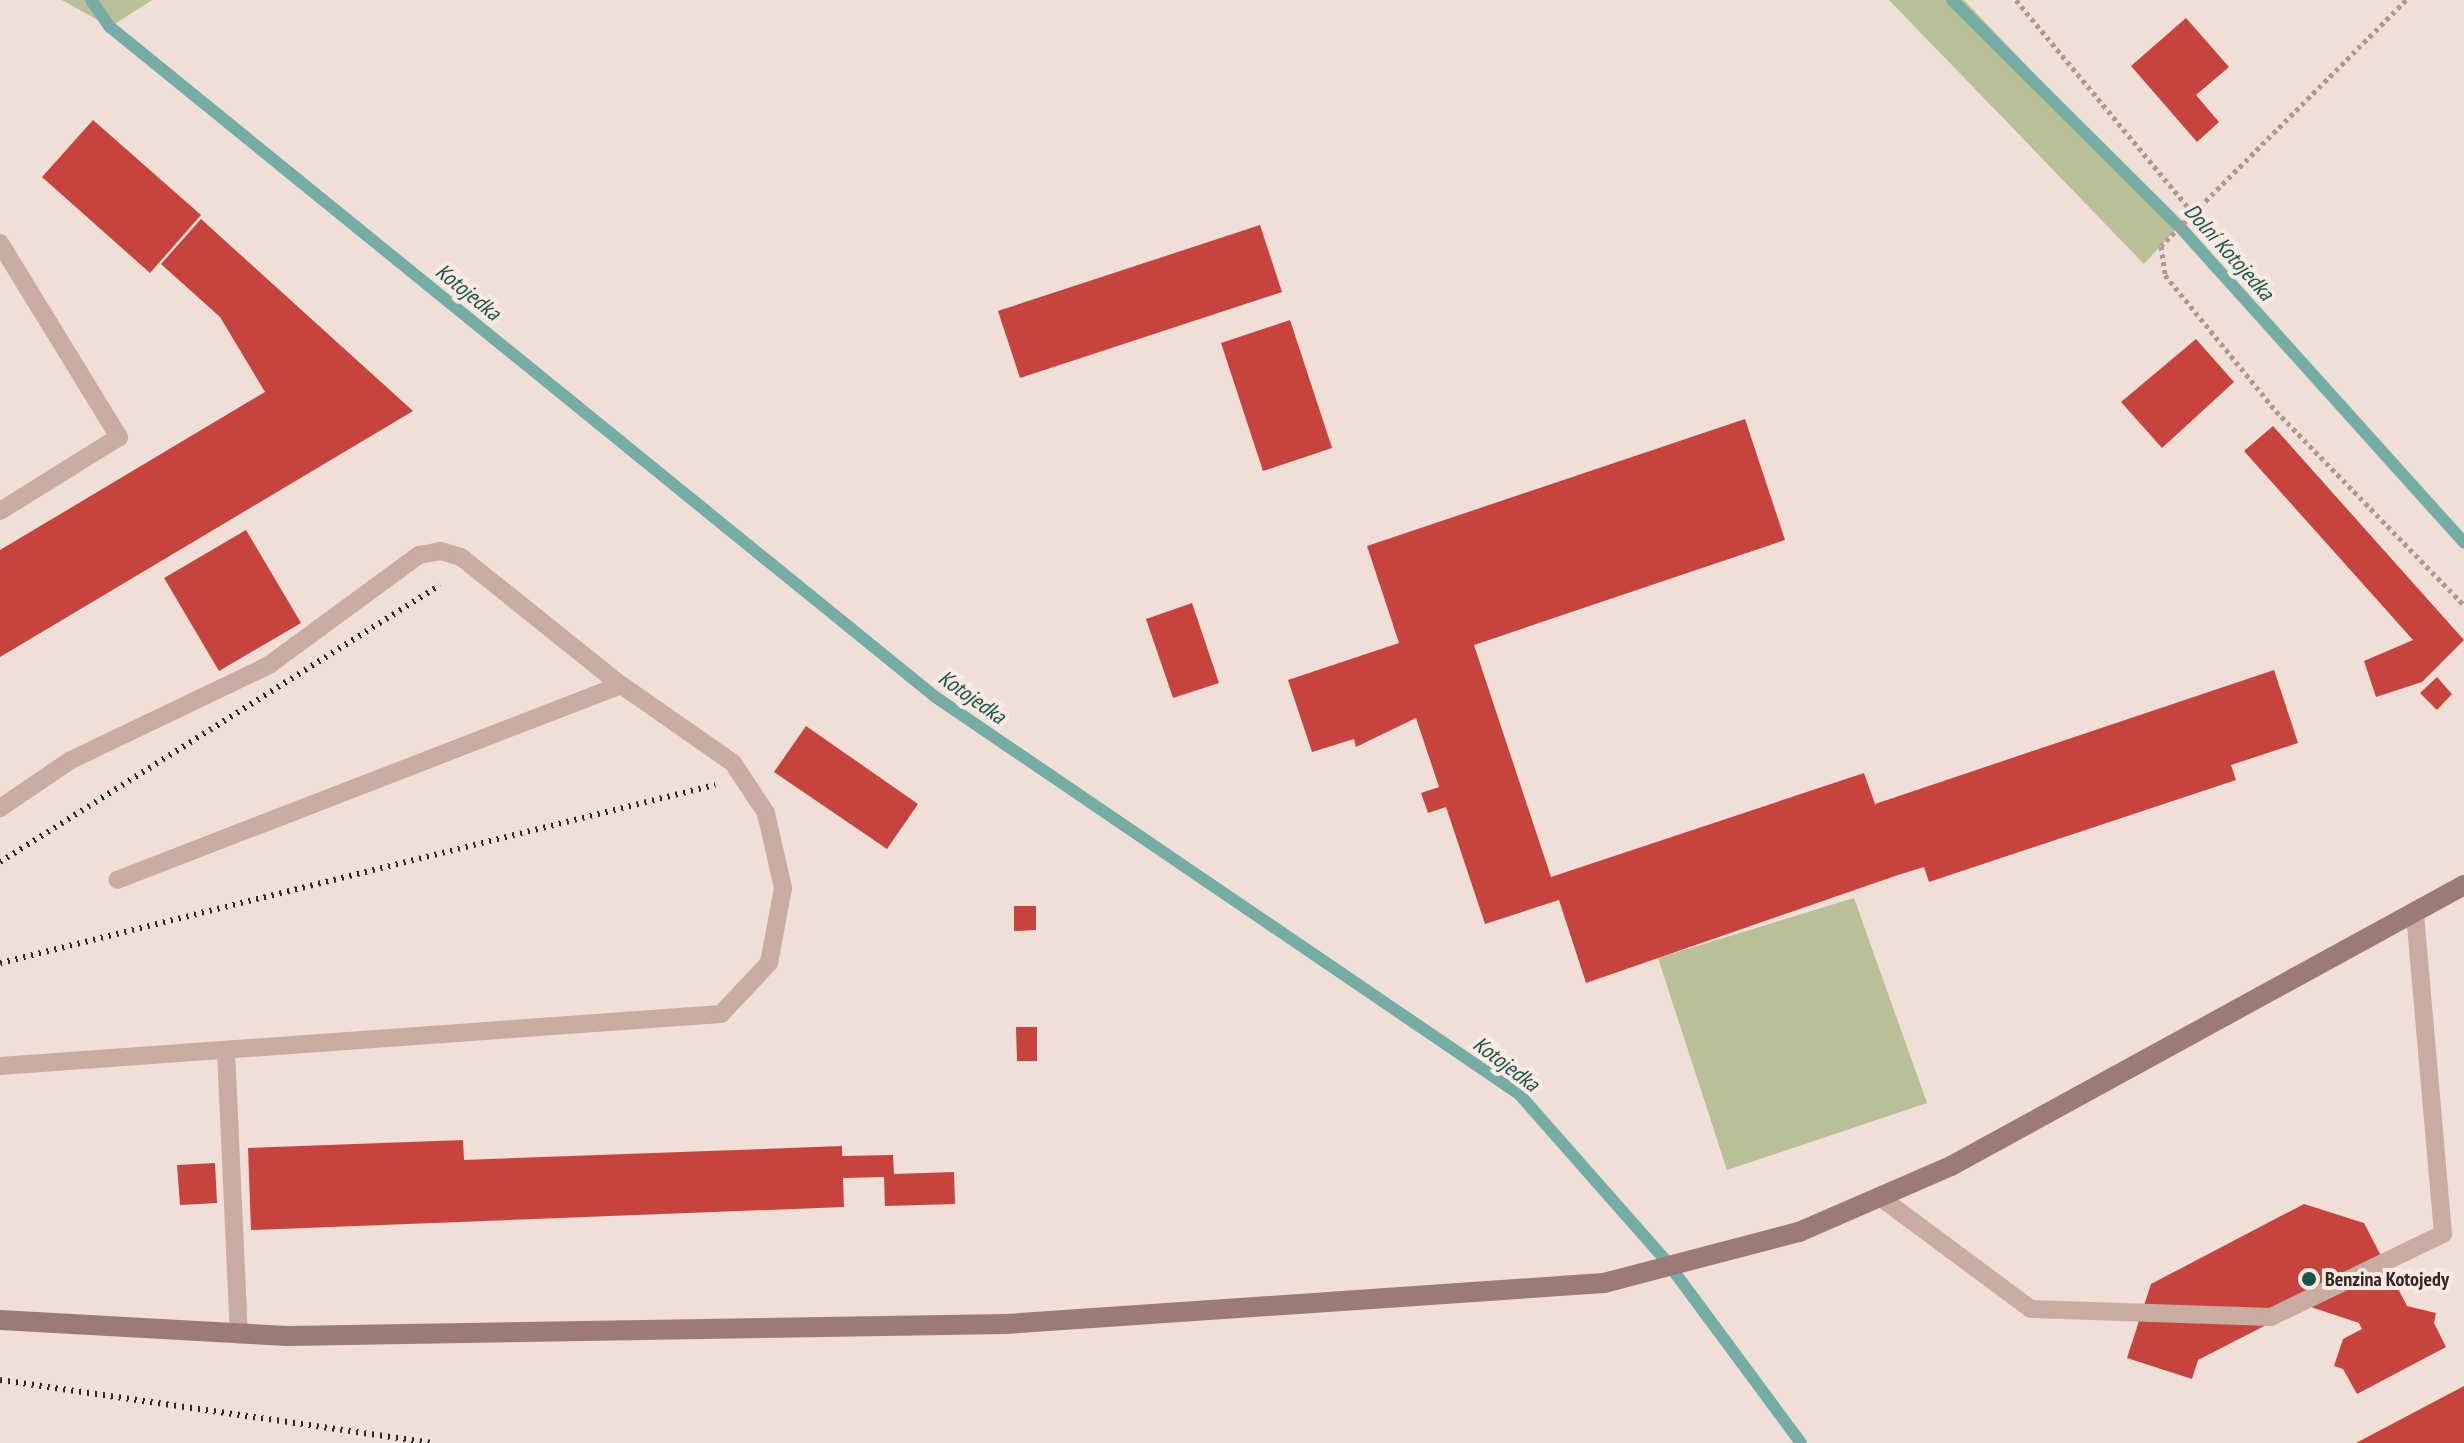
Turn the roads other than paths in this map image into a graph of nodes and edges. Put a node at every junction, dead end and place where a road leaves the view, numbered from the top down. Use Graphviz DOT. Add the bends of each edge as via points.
graph roads {
  1 [pos="0,243"];
  2 [pos="0,511"];
  3 [pos="621,685"];
  4 [pos="0,808"];
  5 [pos="117,880"];
  6 [pos="2464,885"];
  7 [pos="2415,914"];
  8 [pos="226,1050"];
  9 [pos="0,1066"];
  10 [pos="1880,1197"];
  11 [pos="0,1320"];
  12 [pos="239,1335"];
  1 -- 2 [label="lane" via="119,437"];
  3 -- 4 [label="lane" via="461,557 441,551 419,555 269,665 71,760"];
  3 -- 5 [label="lane"];
  3 -- 8 [label="lane" via="733,763 766,813 783,888 769,963 721,1014"];
  6 -- 7 [label="main road"];
  7 -- 10 [label="main road" via="1951,1166"];
  7 -- 10 [label="lane" via="2443,1234 2271,1317 2031,1309"];
  8 -- 9 [label="lane"];
  8 -- 12 [label="lane"];
  10 -- 12 [label="main road" via="1799,1232 1604,1283 1006,1324"];
  11 -- 12 [label="main road"];
}
